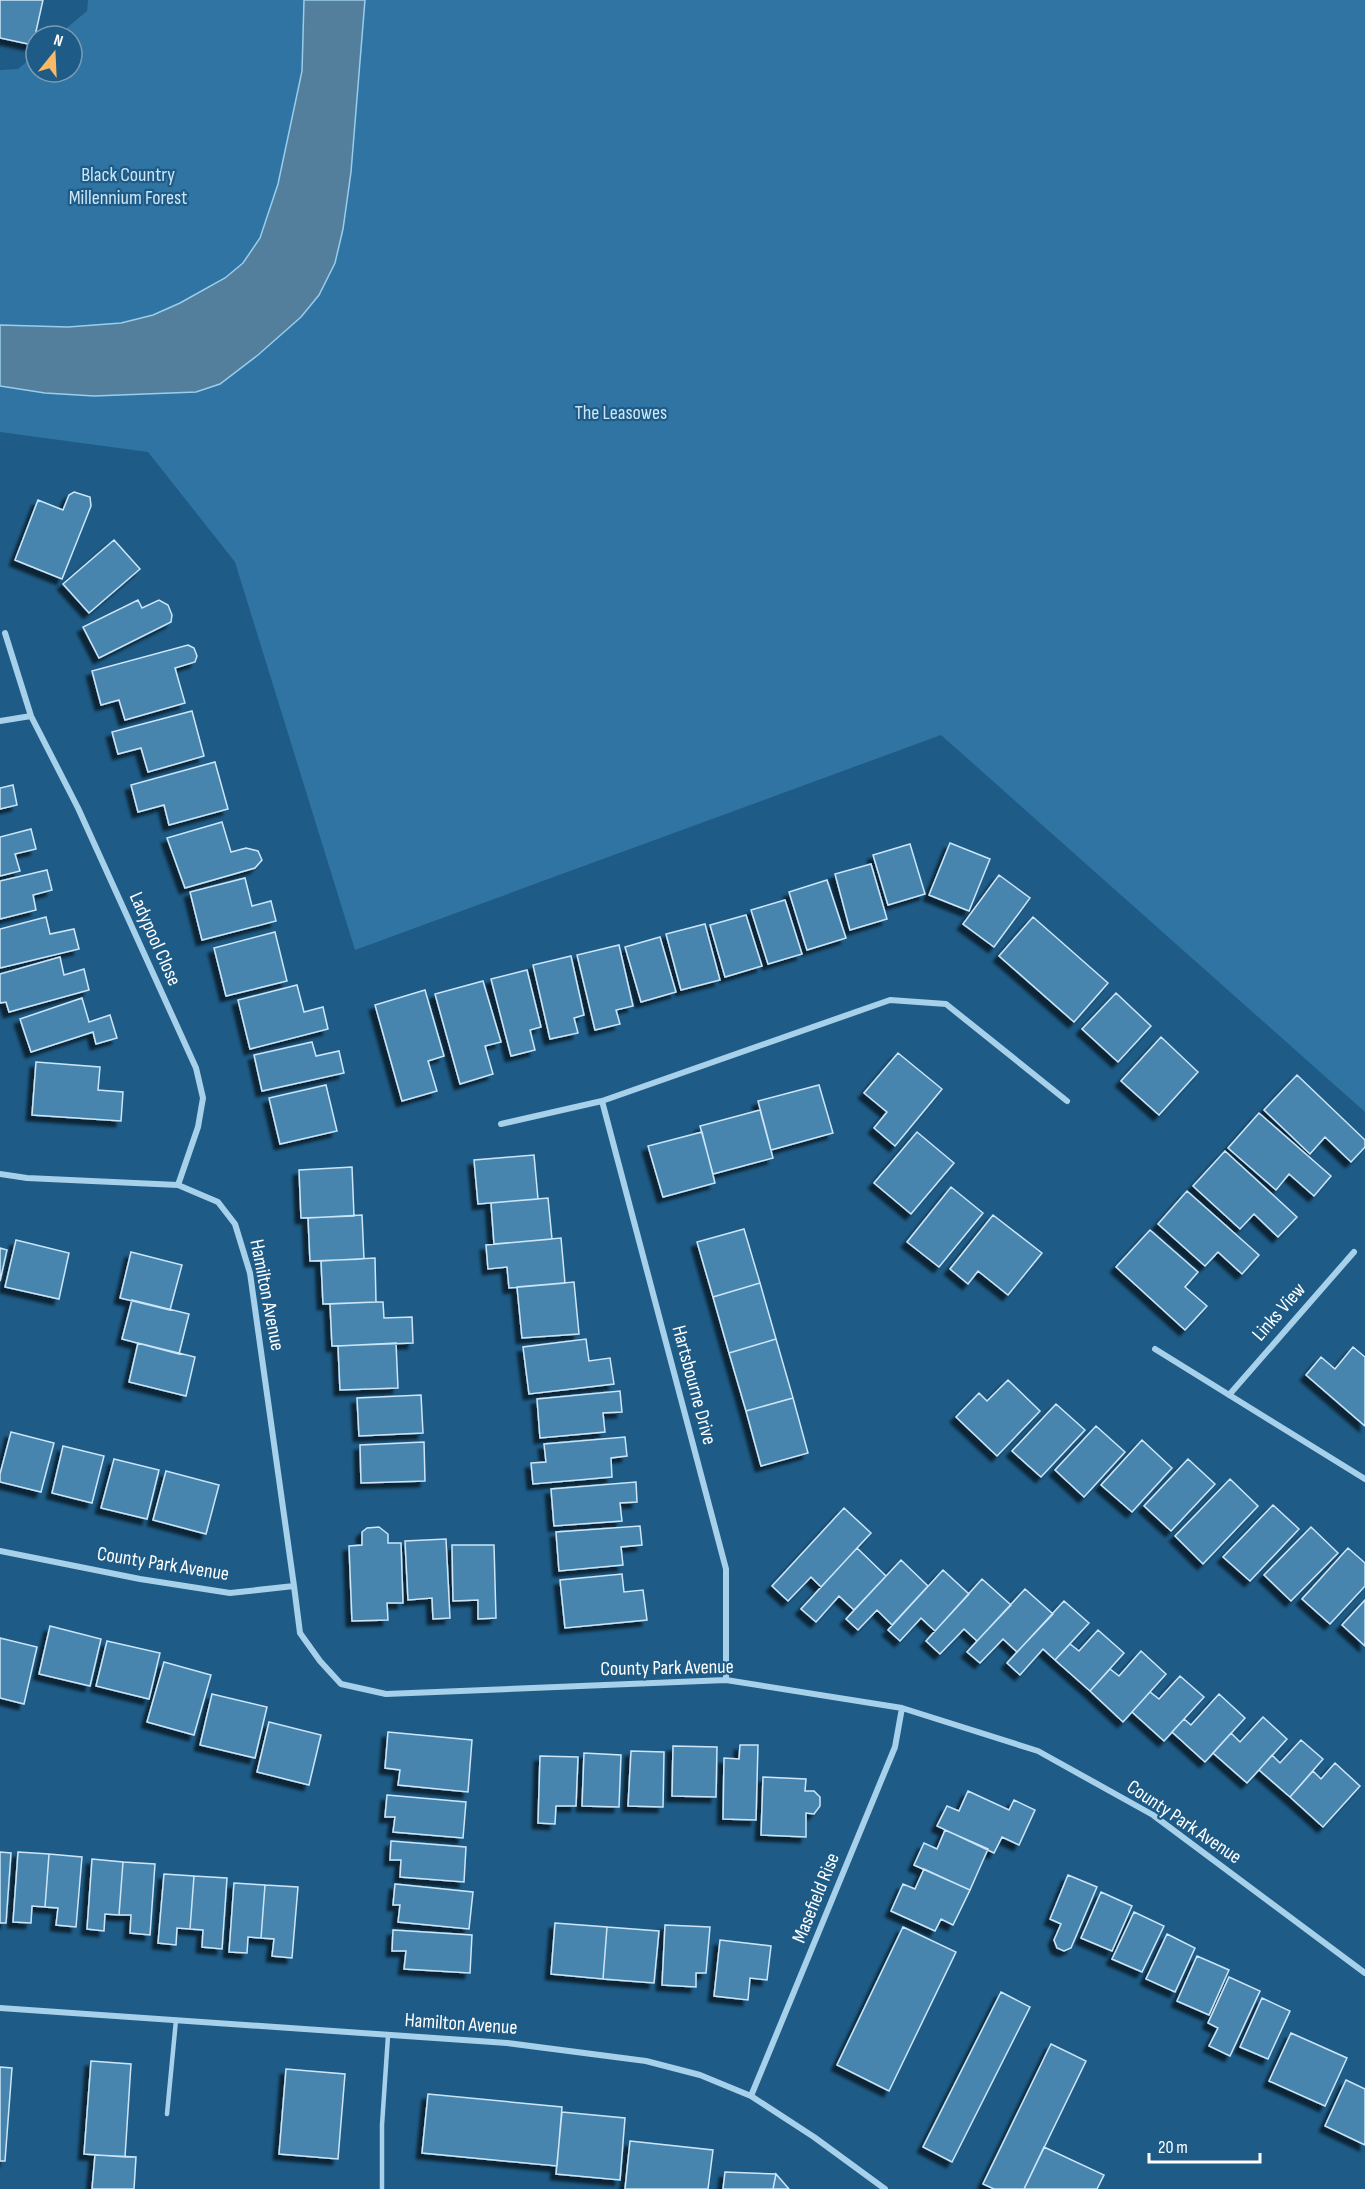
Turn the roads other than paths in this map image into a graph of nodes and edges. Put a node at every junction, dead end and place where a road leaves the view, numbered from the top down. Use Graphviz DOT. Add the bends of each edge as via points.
graph roads {
  1 [pos="5,633"];
  2 [pos="31,716"];
  3 [pos="0,721"];
  4 [pos="602,1101"];
  5 [pos="1067,1101"];
  6 [pos="501,1124"];
  7 [pos="0,1174"];
  8 [pos="178,1185"];
  9 [pos="1354,1252"];
  10 [pos="1155,1349"];
  11 [pos="1229,1395"];
  12 [pos="1365,1479"];
  13 [pos="0,1551"];
  14 [pos="294,1586"];
  15 [pos="726,1680"];
  16 [pos="902,1708"];
  17 [pos="1365,1973"];
  18 [pos="0,2008"];
  19 [pos="176,2020"];
  20 [pos="388,2036"];
  21 [pos="751,2096"];
  22 [pos="167,2114"];
  23 [pos="382,2189"];
  24 [pos="885,2189"];
  1 -- 2 [label="street, Ladypool Close"];
  2 -- 3 [label="street"];
  2 -- 8 [label="street, Ladypool Close" via="78,808 196,1068 203,1098 198,1127"];
  4 -- 5 [label="street" via="890,1000 946,1004"];
  4 -- 6 [label="street"];
  4 -- 15 [label="street, Hartsbourne Drive" via="726,1569"];
  7 -- 8 [label="street, Hamilton Avenue"];
  8 -- 14 [label="street, Hamilton Avenue" via="218,1202 235,1224 250,1273"];
  9 -- 11 [label="street, Links View"];
  10 -- 11 [label="street"];
  11 -- 12 [label="street"];
  13 -- 14 [label="street, County Park Avenue" via="230,1593"];
  14 -- 15 [label="street, County Park Avenue" via="300,1634 320,1661 341,1684 386,1694"];
  15 -- 16 [label="street, County Park Avenue"];
  16 -- 17 [label="street, County Park Avenue" via="1038,1751 1153,1815"];
  16 -- 21 [label="street, Masefield Rise" via="895,1747"];
  18 -- 19 [label="street, Hamilton Avenue"];
  19 -- 20 [label="street, Hamilton Avenue"];
  19 -- 22 [label="lane"];
  20 -- 21 [label="street, Hamilton Avenue" via="507,2043 646,2061 700,2075"];
  20 -- 23 [label="lane"];
  21 -- 24 [label="street, Hamilton Avenue"];
}
